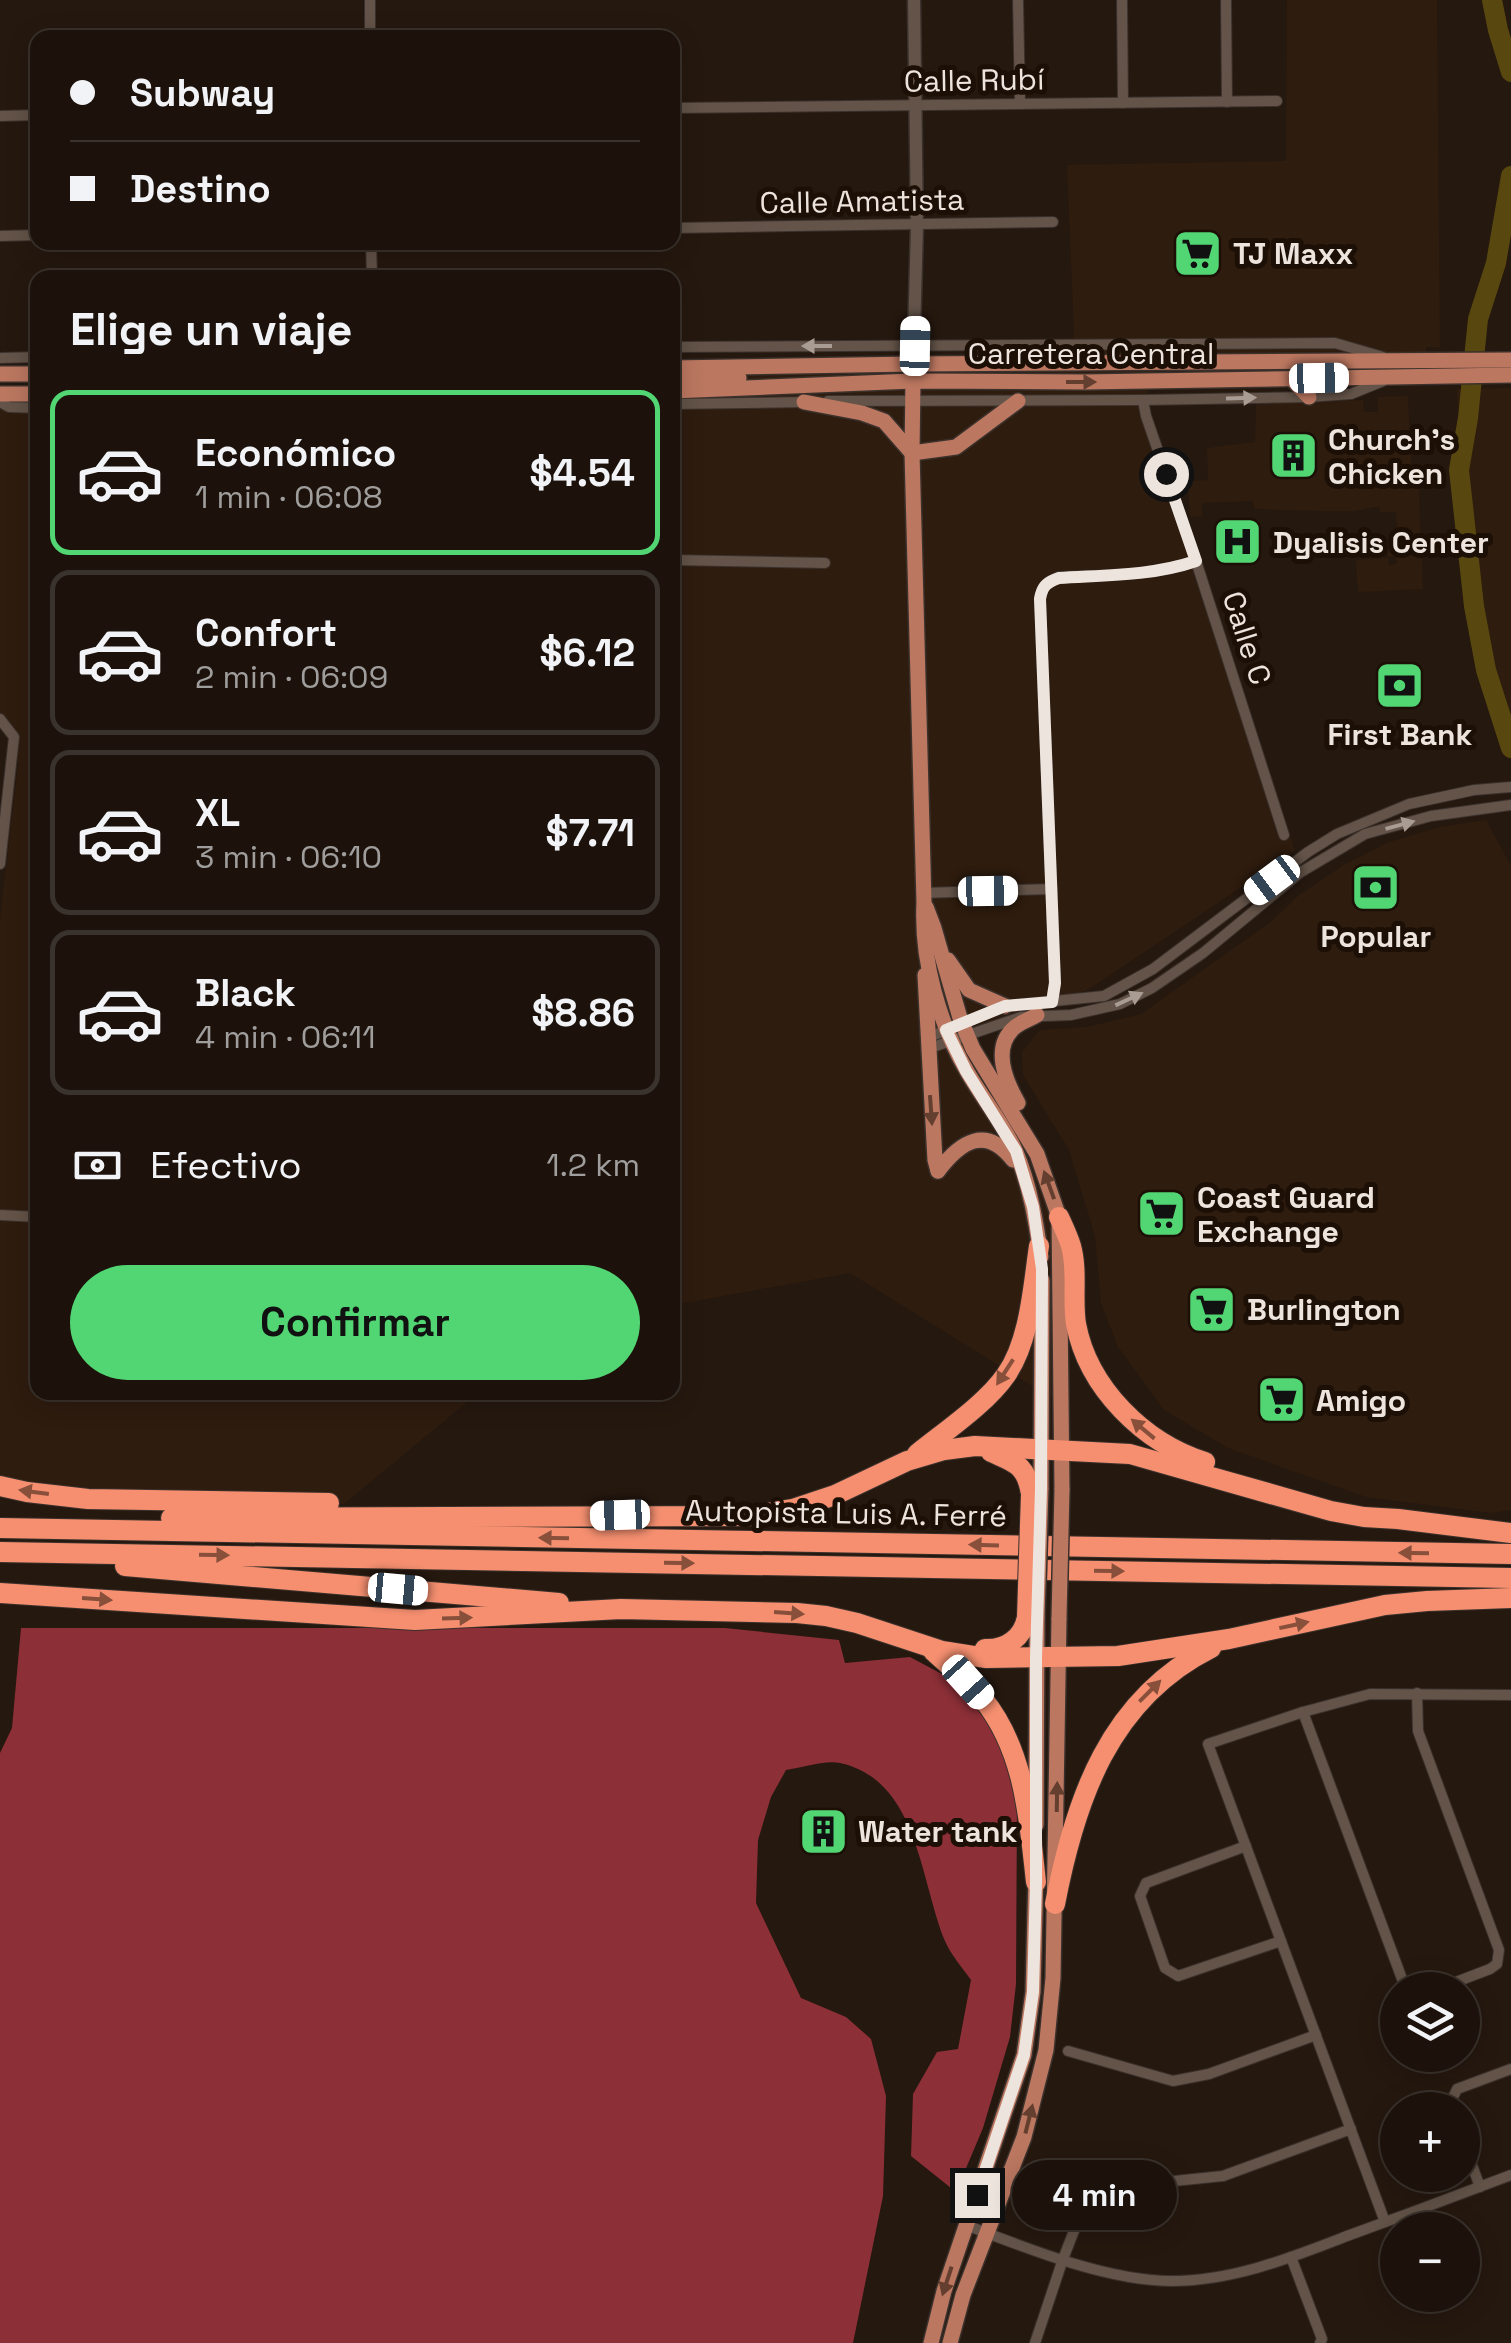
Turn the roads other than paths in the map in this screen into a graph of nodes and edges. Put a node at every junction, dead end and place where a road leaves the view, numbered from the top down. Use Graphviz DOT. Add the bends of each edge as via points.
graph roads {
  1 [pos="370,0"];
  2 [pos="914,0"];
  3 [pos="1018,0"];
  4 [pos="1122,0"];
  5 [pos="1226,0"];
  6 [pos="370,30"];
  7 [pos="1277,101"];
  8 [pos="1227,102"];
  9 [pos="1124,103"];
  10 [pos="1020,104"];
  11 [pos="916,105"];
  12 [pos="680,108"];
  13 [pos="30,115"];
  14 [pos="0,116"];
  15 [pos="1053,222"];
  16 [pos="917,226"];
  17 [pos="680,228"];
  18 [pos="0,236"];
  19 [pos="30,236"];
  20 [pos="1075,344"];
  21 [pos="915,346"];
  22 [pos="680,347"];
  23 [pos="30,357"];
  24 [pos="0,358"];
  25 [pos="1511,360"];
  26 [pos="1398,362"];
  27 [pos="1075,363"];
  28 [pos="914,364"];
  29 [pos="771,366"];
  30 [pos="680,368"];
  31 [pos="1421,371"];
  32 [pos="0,374"];
  33 [pos="30,374"];
  34 [pos="1511,375"];
  35 [pos="1291,378"];
  36 [pos="680,379"];
  37 [pos="913,382"];
  38 [pos="680,391"];
  39 [pos="0,394"];
  40 [pos="30,394"];
  41 [pos="1309,397"];
  42 [pos="912,400"];
  43 [pos="1143,400"];
  44 [pos="1018,401"];
  45 [pos="0,402"];
  46 [pos="804,402"];
  47 [pos="680,404"];
  48 [pos="30,407"];
  49 [pos="912,453"];
  50 [pos="680,560"];
  51 [pos="1196,561"];
  52 [pos="826,563"];
  53 [pos="0,719"];
  54 [pos="1511,787"];
  55 [pos="1511,805"];
  56 [pos="1284,835"];
  57 [pos="0,864"];
  58 [pos="1052,889"];
  59 [pos="924,898"];
  60 [pos="931,940"];
  61 [pos="1052,1002"];
  62 [pos="1005,1006"];
  63 [pos="1037,1016"];
  64 [pos="965,1030"];
  65 [pos="948,1035"];
  66 [pos="927,1043"];
  67 [pos="1037,1154"];
  68 [pos="1021,1170"];
  69 [pos="0,1215"];
  70 [pos="30,1217"];
  71 [pos="1060,1217"];
  72 [pos="1039,1246"];
  73 [pos="982,1447"];
  74 [pos="1052,1451"];
  75 [pos="907,1461"];
  76 [pos="0,1486"];
  77 [pos="1036,1491"];
  78 [pos="620,1515"];
  79 [pos="1398,1519"];
  80 [pos="0,1528"];
  81 [pos="40,1528"];
  82 [pos="1511,1533"];
  83 [pos="0,1552"];
  84 [pos="82,1554"];
  85 [pos="1511,1554"];
  86 [pos="1511,1578"];
  87 [pos="0,1593"];
  88 [pos="1511,1598"];
  89 [pos="621,1610"];
  90 [pos="1032,1617"];
  91 [pos="1229,1639"];
  92 [pos="928,1646"];
  93 [pos="1036,1658"];
  94 [pos="1060,1658"];
  95 [pos="1416,1693"];
  96 [pos="1511,1695"];
  97 [pos="1303,1712"];
  98 [pos="1246,1846"];
  99 [pos="1036,1882"];
  100 [pos="1055,1904"];
  101 [pos="1281,1941"];
  102 [pos="1399,1972"];
  103 [pos="1480,1973"];
  104 [pos="1316,2036"];
  105 [pos="1068,2051"];
  106 [pos="1511,2069"];
  107 [pos="1456,2092"];
  108 [pos="1351,2129"];
  109 [pos="1511,2175"];
  110 [pos="1480,2187"];
  111 [pos="1466,2192"];
  112 [pos="1381,2212"];
  113 [pos="1412,2212"];
  114 [pos="966,2224"];
  115 [pos="1380,2224"];
  116 [pos="988,2233"];
  117 [pos="1290,2257"];
  118 [pos="1063,2259"];
  119 [pos="931,2343"];
  120 [pos="950,2343"];
  121 [pos="1035,2343"];
  122 [pos="1320,2343"];
  1 -- 6 [label="street"];
  2 -- 11 [label="street"];
  3 -- 10 [label="street"];
  4 -- 9 [label="street"];
  5 -- 8 [label="street"];
  7 -- 8 [label="street, Calle Rubí"];
  8 -- 9 [label="street, Calle Rubí"];
  9 -- 10 [label="street, Calle Rubí"];
  10 -- 11 [label="street, Calle Rubí"];
  11 -- 12 [label="street, Calle Rubí"];
  11 -- 16 [label="street"];
  13 -- 14 [label="street"];
  15 -- 16 [label="street, Calle Amatista"];
  16 -- 17 [label="street, Calle Amatista"];
  16 -- 21 [label="street"];
  18 -- 19 [label="street"];
  20 -- 21 [label="street"];
  20 -- 26 [label="street" via="1335,343"];
  20 -- 27 [label="street"];
  21 -- 22 [label="street, one-way"];
  21 -- 28 [label="street"];
  23 -- 24 [label="street"];
  25 -- 31 [label="main road, Carretera Central"];
  26 -- 27 [label="main road, Carretera Central"];
  26 -- 31 [label="main road, Carretera Central"];
  27 -- 28 [label="main road, Carretera Central"];
  28 -- 29 [label="main road, Carretera Central"];
  28 -- 37 [label="street"];
  29 -- 30 [label="main road, Carretera Central"];
  29 -- 36 [label="main road" via="743,378"];
  31 -- 34 [label="main road, Carretera Central"];
  31 -- 35 [label="main road, Carretera Central"];
  31 -- 41 [label="street" via="1351,394"];
  32 -- 33 [label="main road"];
  37 -- 35 [label="main road, Carretera Central, one-way"];
  35 -- 41 [label="main road"];
  37 -- 38 [label="main road, Carretera Central"];
  37 -- 42 [label="main road"];
  39 -- 40 [label="main road"];
  43 -- 41 [label="street, one-way"];
  42 -- 44 [label="street"];
  42 -- 46 [label="street"];
  42 -- 49 [label="main road"];
  43 -- 44 [label="street"];
  43 -- 51 [label="street, Calle C"];
  44 -- 49 [label="main road" via="956,447"];
  45 -- 48 [label="street"];
  46 -- 47 [label="street"];
  46 -- 49 [label="main road" via="884,421"];
  49 -- 59 [label="main road"];
  50 -- 52 [label="street"];
  51 -- 56 [label="street, Calle C"];
  51 -- 58 [label="street" via="1148,573 1059,578 1042,588"];
  53 -- 57 [label="street" via="14,736"];
  54 -- 61 [label="street" via="1409,804 1336,834 1132,982 1104,996"];
  63 -- 55 [label="street, one-way" via="1092,1012 1152,988 1301,872 1365,834"];
  58 -- 59 [label="street"];
  58 -- 61 [label="street"];
  59 -- 60 [label="main road"];
  60 -- 62 [label="main road" via="969,990"];
  60 -- 64 [label="main road"];
  60 -- 65 [label="main road"];
  60 -- 66 [label="main road"];
  61 -- 62 [label="street"];
  62 -- 64 [label="street"];
  63 -- 64 [label="street"];
  63 -- 67 [label="main road" via="1011,1030 1002,1057"];
  64 -- 65 [label="street"];
  64 -- 67 [label="main road"];
  65 -- 66 [label="street"];
  65 -- 68 [label="main road"];
  66 -- 68 [label="main road, one-way" via="938,1171 964,1143 979,1140 1003,1147"];
  71 -- 67 [label="main road, one-way"];
  68 -- 72 [label="main road"];
  69 -- 70 [label="street"];
  71 -- 74 [label="main road"];
  79 -- 71 [label="highway, one-way" via="1187,1456 1147,1434 1106,1391 1084,1348 1072,1248"];
  72 -- 74 [label="main road"];
  72 -- 75 [label="highway, one-way" via="1030,1314 1006,1375"];
  73 -- 74 [label="highway"];
  73 -- 75 [label="highway"];
  73 -- 77 [label="highway" via="1022,1468"];
  74 -- 77 [label="main road"];
  74 -- 79 [label="highway" via="1130,1454 1331,1511"];
  74 -- 94 [label="main road, bridge" via="1062,1490"];
  75 -- 78 [label="highway" via="793,1509 748,1516"];
  78 -- 76 [label="highway, one-way" via="88,1498"];
  77 -- 90 [label="highway, bridge"];
  78 -- 81 [label="highway" via="98,1519"];
  79 -- 82 [label="highway"];
  80 -- 81 [label="highway, Autopista Luis A. Ferré"];
  85 -- 81 [label="highway, Autopista Luis A. Ferré, one-way"];
  83 -- 84 [label="highway, Autopista Luis A. Ferré"];
  84 -- 86 [label="highway, Autopista Luis A. Ferré, one-way"];
  84 -- 89 [label="highway" via="122,1566"];
  87 -- 89 [label="highway, one-way" via="415,1620"];
  91 -- 88 [label="highway, one-way" via="1385,1605"];
  89 -- 92 [label="highway, one-way" via="826,1616"];
  90 -- 92 [label="highway" via="1007,1646"];
  90 -- 93 [label="main road"];
  91 -- 94 [label="highway"];
  100 -- 91 [label="highway, one-way" via="1083,1794 1124,1719 1180,1664"];
  92 -- 93 [label="highway" via="958,1655"];
  92 -- 99 [label="highway" via="997,1718 1026,1798"];
  93 -- 94 [label="highway"];
  93 -- 99 [label="main road"];
  100 -- 94 [label="main road, one-way"];
  95 -- 96 [label="street"];
  95 -- 97 [label="street" via="1370,1694"];
  95 -- 103 [label="street" via="1418,1731 1499,1950 1498,1964"];
  97 -- 98 [label="street" via="1208,1744"];
  97 -- 102 [label="street"];
  98 -- 101 [label="street"];
  98 -- 101 [label="street" via="1146,1883 1140,1896 1144,1914 1165,1968 1178,1976"];
  99 -- 114 [label="main road" via="1024,2055"];
  116 -- 100 [label="main road, one-way" via="1024,2137 1046,2050"];
  101 -- 104 [label="street"];
  104 -- 105 [label="street" via="1173,2081"];
  104 -- 108 [label="street"];
  106 -- 107 [label="street"];
  108 -- 112 [label="street"];
  108 -- 118 [label="street" via="1222,2176 1174,2181 1097,2172"];
  109 -- 110 [label="street"];
  111 -- 113 [label="street"];
  114 -- 116 [label="street"];
  114 -- 119 [label="main road, one-way"];
  115 -- 117 [label="street"];
  116 -- 118 [label="street"];
  116 -- 120 [label="main road"];
  117 -- 118 [label="street" via="1226,2277 1170,2281 1118,2276"];
  117 -- 122 [label="street"];
  118 -- 121 [label="street"];
}
